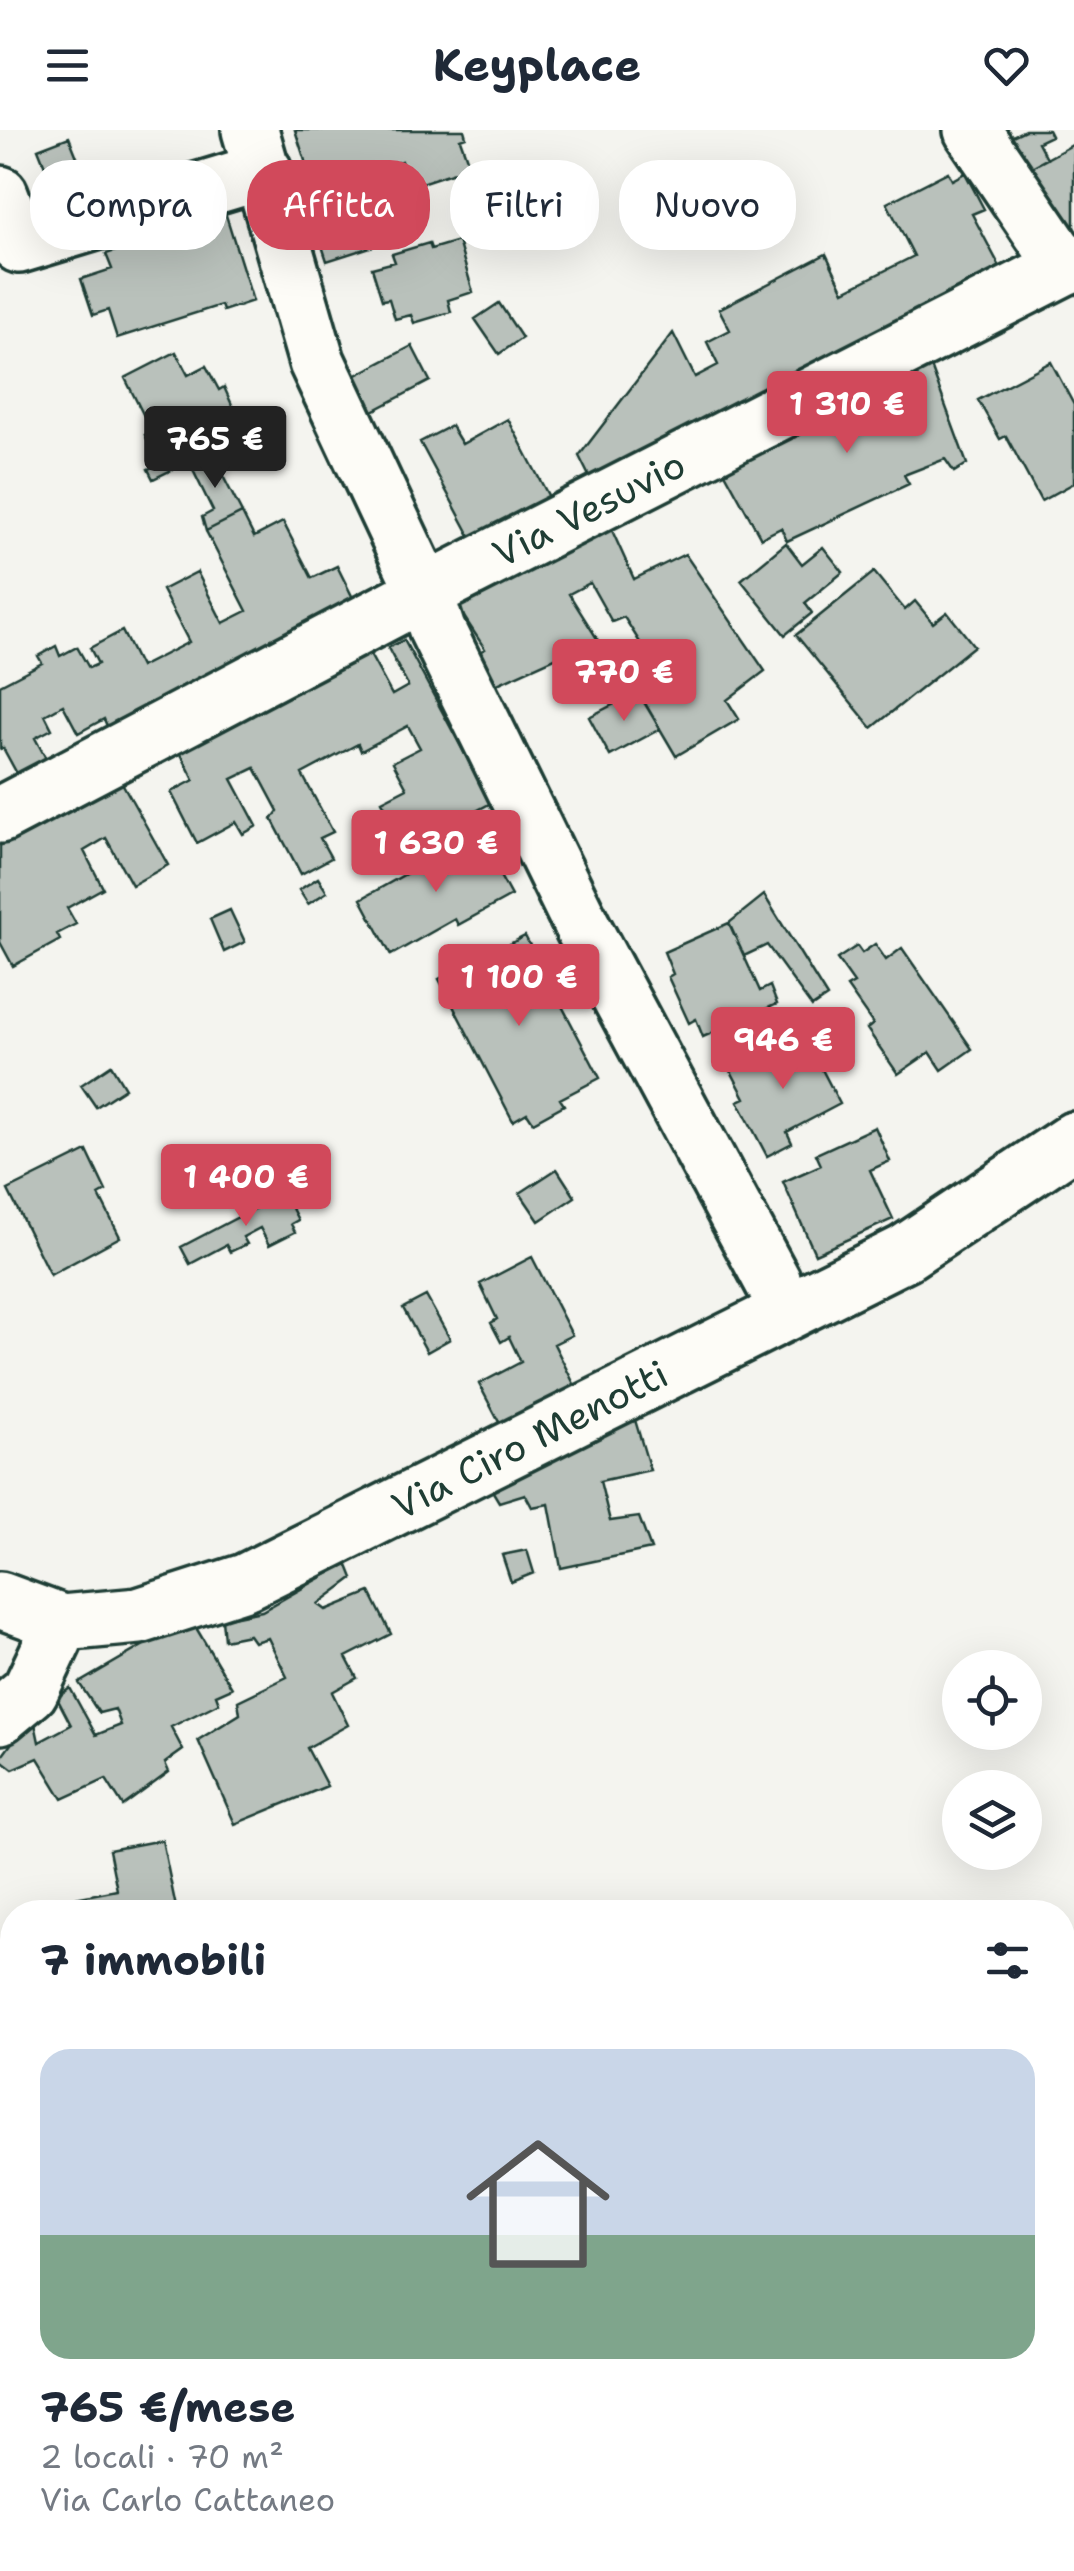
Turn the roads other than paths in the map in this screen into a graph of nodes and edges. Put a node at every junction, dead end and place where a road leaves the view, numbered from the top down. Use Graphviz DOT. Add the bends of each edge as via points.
graph roads {
  1 [pos="972,130"];
  2 [pos="257,151"];
  3 [pos="0,194"];
  4 [pos="1070,264"];
  5 [pos="425,592"];
  6 [pos="0,815"];
  7 [pos="1074,1140"];
  8 [pos="773,1282"];
  9 [pos="0,1600"];
  10 [pos="62,1623"];
  11 [pos="0,1716"];
  1 -- 4 [label="street"];
  2 -- 3 [label="street" via="18,245"];
  2 -- 5 [label="street" via="316,362"];
  4 -- 5 [label="street, Via Vesuvio"];
  5 -- 6 [label="street, Via Vesuvio"];
  5 -- 8 [label="street" via="437,630 583,928"];
  7 -- 10 [label="street, Via Ciro Menotti" via="905,1252 245,1582 138,1616"];
  9 -- 10 [label="street"];
  10 -- 11 [label="street" via="30,1691"];
}
